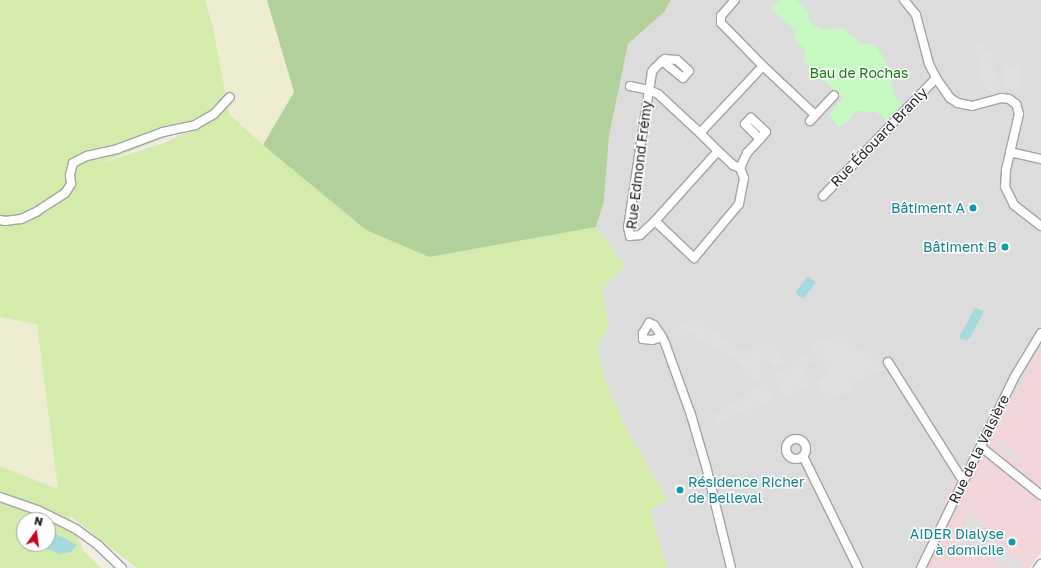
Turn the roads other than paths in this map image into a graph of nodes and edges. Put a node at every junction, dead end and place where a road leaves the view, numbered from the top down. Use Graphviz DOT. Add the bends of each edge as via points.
graph roads {
  1 [pos="735,0"];
  2 [pos="904,0"];
  3 [pos="662,61"];
  4 [pos="762,66"];
  5 [pos="936,78"];
  6 [pos="630,86"];
  7 [pos="649,90"];
  8 [pos="834,95"];
  9 [pos="230,97"];
  10 [pos="700,133"];
  11 [pos="760,139"];
  12 [pos="718,151"];
  13 [pos="1010,152"];
  14 [pos="1041,159"];
  15 [pos="740,168"];
  16 [pos="823,196"];
  17 [pos="0,220"];
  18 [pos="655,221"];
  19 [pos="1041,226"];
  20 [pos="1041,333"];
  21 [pos="662,337"];
  22 [pos="888,362"];
  23 [pos="981,447"];
  24 [pos="803,456"];
  25 [pos="964,482"];
  26 [pos="1041,495"];
  27 [pos="0,497"];
  28 [pos="1041,564"];
  29 [pos="122,568"];
  30 [pos="731,568"];
  31 [pos="858,568"];
  32 [pos="921,568"];
  33 [pos="1038,568"];
  1 -- 4 [label="street" via="720,20"];
  2 -- 5 [label="street" via="916,15 926,54"];
  3 -- 7 [label="street" via="652,72"];
  4 -- 8 [label="street" via="812,118"];
  4 -- 10 [label="street"];
  5 -- 13 [label="street" via="950,98 958,103 972,106 1002,98 1013,101 1018,107 1019,114"];
  5 -- 16 [label="street, Rue Édouard Branly"];
  6 -- 7 [label="street, Rue Edmond Frémy"];
  7 -- 10 [label="street" via="658,94"];
  7 -- 18 [label="street, Rue Edmond Frémy" via="628,227 630,236 640,236"];
  9 -- 17 [label="street" via="214,114 195,125 163,132 117,149 87,156 73,163 71,184 65,193 21,219"];
  10 -- 12 [label="street"];
  11 -- 15 [label="street" via="747,153"];
  12 -- 15 [label="street"];
  12 -- 18 [label="street"];
  13 -- 14 [label="street"];
  13 -- 19 [label="street" via="1005,179 1006,192 1014,205"];
  15 -- 18 [label="street" via="744,178 739,204 694,258"];
  20 -- 23 [label="street, Rue de la Valsière" via="1027,354"];
  21 -- 21 [label="street" via="654,324 649,323 643,339"];
  21 -- 30 [label="street" via="700,444"];
  22 -- 25 [label="street"];
  23 -- 25 [label="street, Rue de la Valsière"];
  23 -- 26 [label="street"];
  24 -- 31 [label="street"];
  25 -- 32 [label="street, Rue de la Valsière"];
  27 -- 29 [label="street" via="40,511 76,529 98,545"];
  28 -- 33 [label="street"];
}
